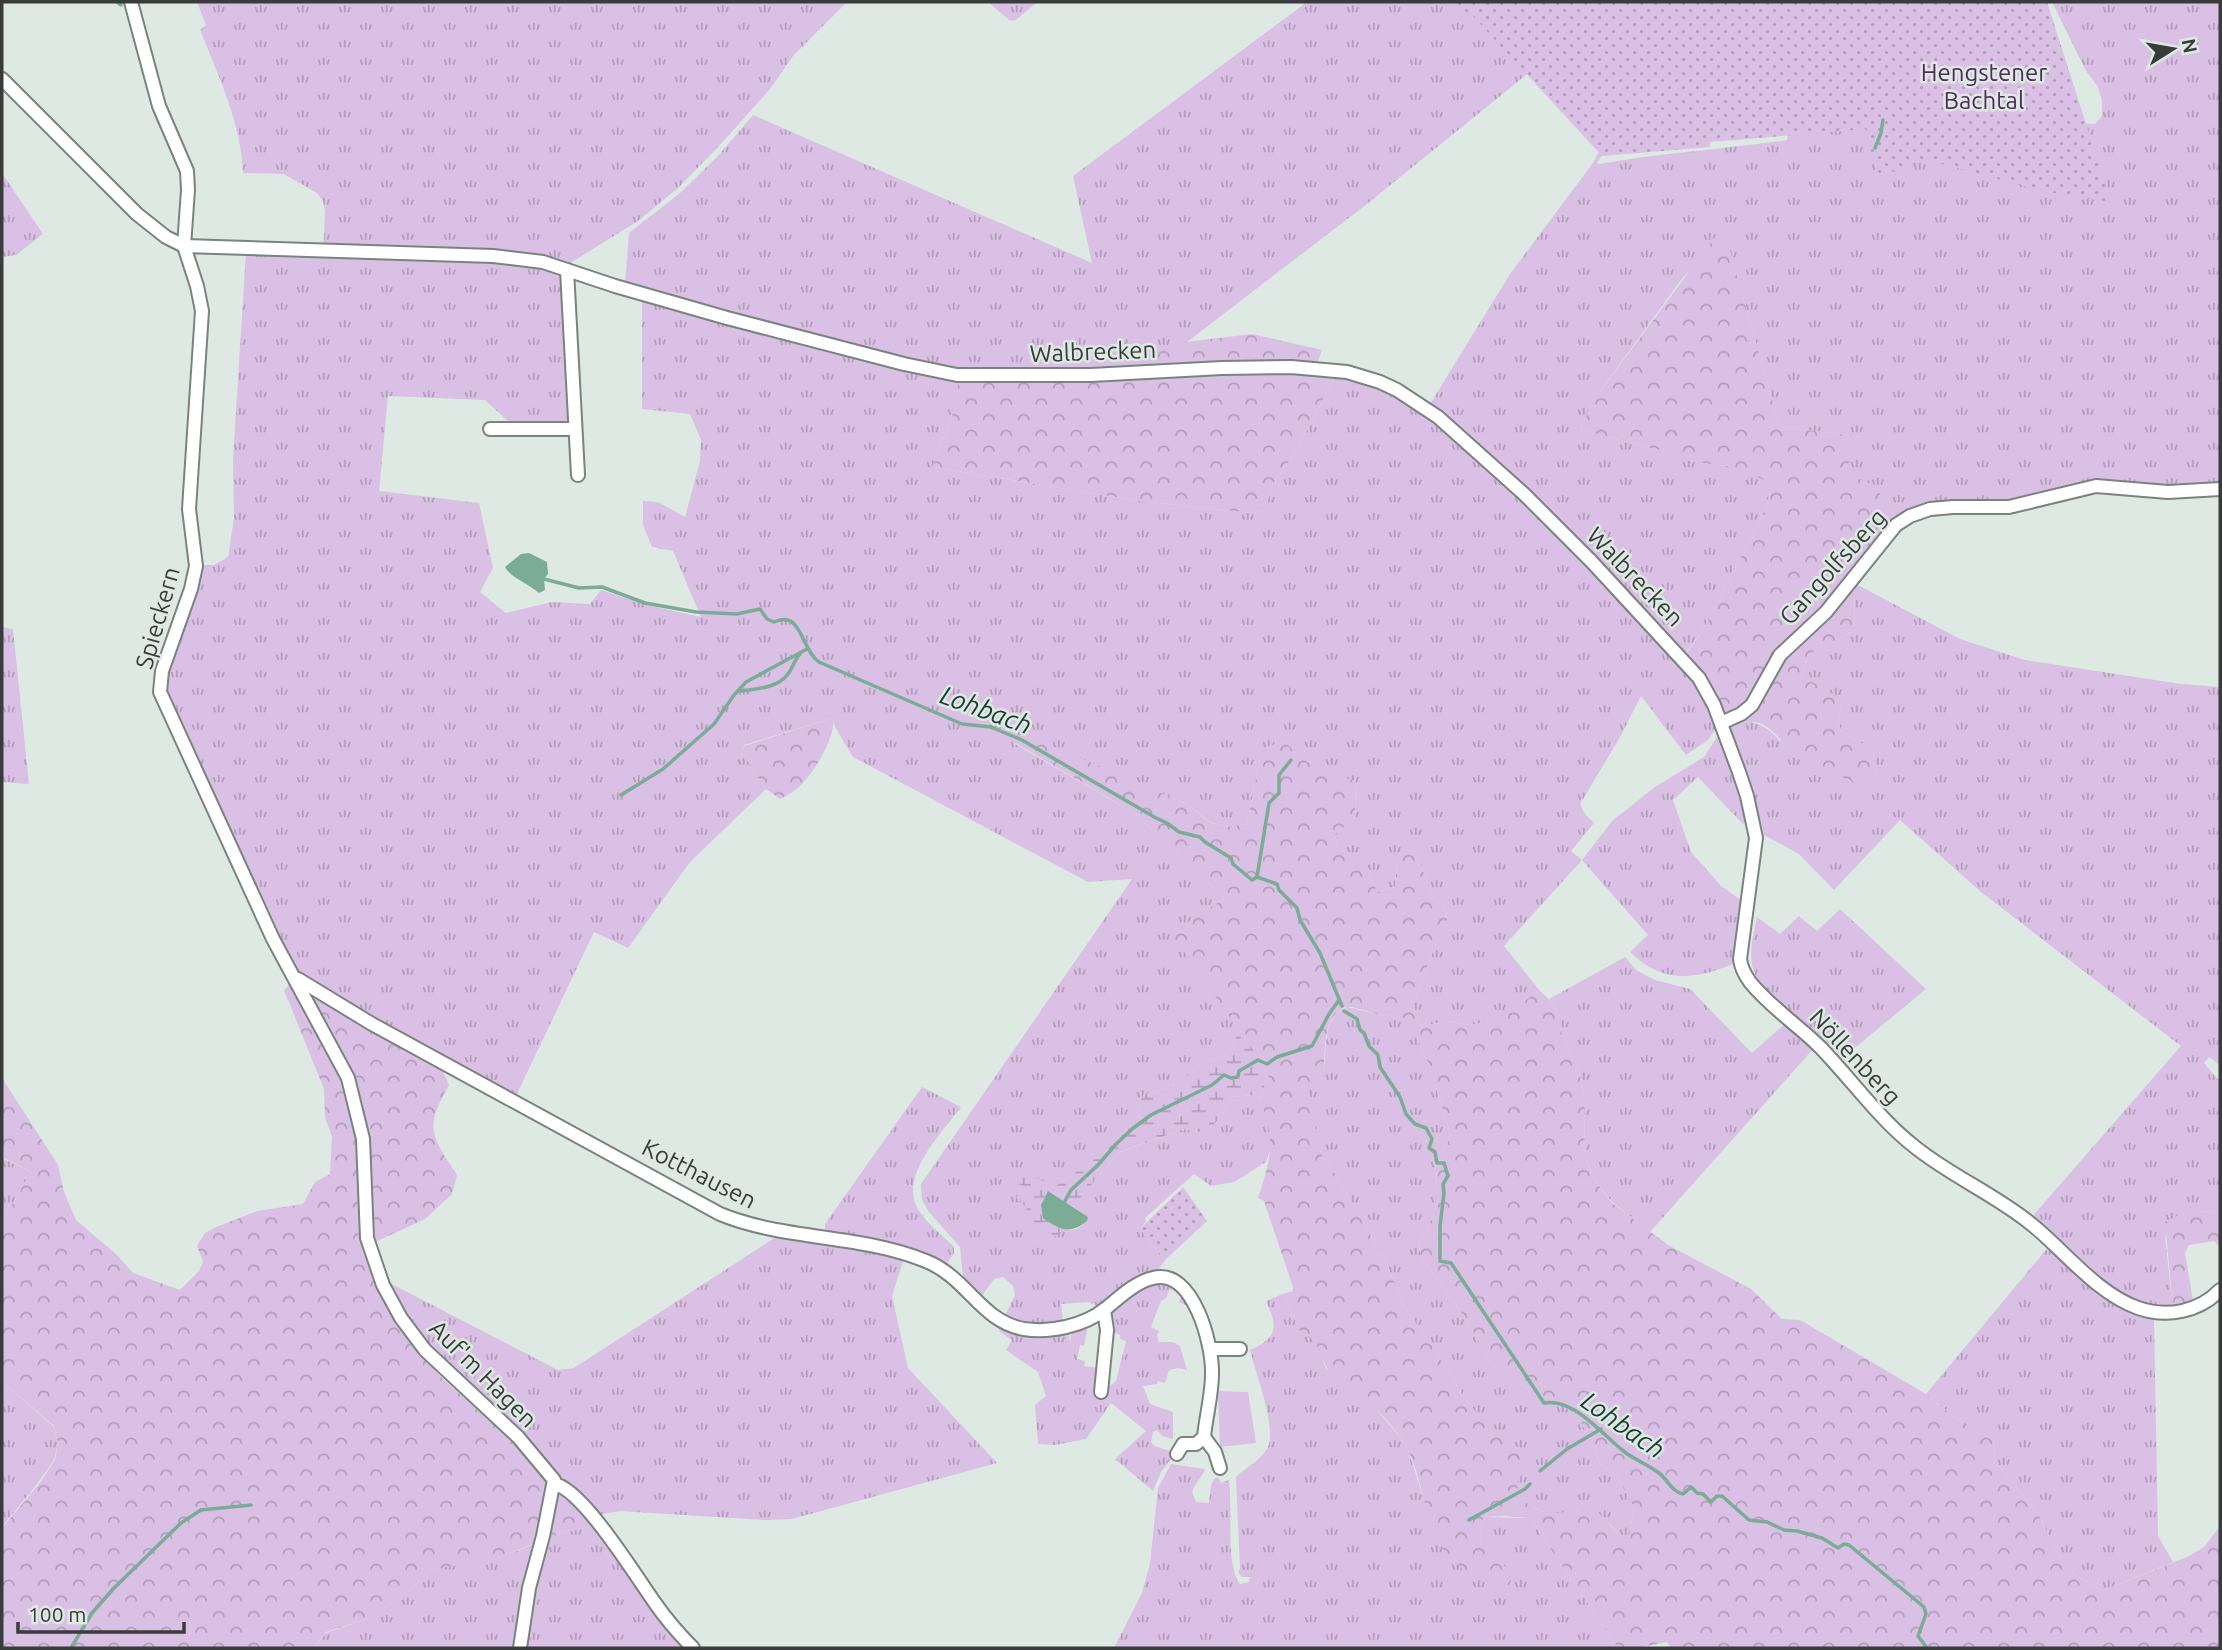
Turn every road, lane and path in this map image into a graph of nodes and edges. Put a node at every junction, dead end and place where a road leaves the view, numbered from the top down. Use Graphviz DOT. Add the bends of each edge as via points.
graph roads {
  1 [pos="131,2"];
  2 [pos="2,79"];
  3 [pos="184,246"];
  4 [pos="567,270"];
  5 [pos="491,429"];
  6 [pos="575,429"];
  7 [pos="578,475"];
  8 [pos="2220,489"];
  9 [pos="1683,658"];
  10 [pos="1721,723"];
  11 [pos="292,975"];
  12 [pos="2220,1290"];
  13 [pos="1104,1310"];
  14 [pos="1210,1349"];
  15 [pos="1240,1349"];
  16 [pos="1101,1392"];
  17 [pos="1203,1437"];
  18 [pos="1177,1454"];
  19 [pos="1220,1468"];
  20 [pos="554,1484"];
  21 [pos="520,1648"];
  22 [pos="694,1648"];
  1 -- 3 [label="street, Spieckern" via="159,106 187,171"];
  2 -- 3 [label="street" via="144,221"];
  3 -- 4 [label="street, Walbrecken" via="493,256"];
  3 -- 11 [label="street, Spieckern" via="202,311 189,509 196,566 162,671 160,692"];
  4 -- 6 [label="street"];
  4 -- 9 [label="street, Walbrecken" via="687,307 957,375 1282,367 1337,371 1380,382 1438,417 1494,466"];
  5 -- 6 [label="street"];
  6 -- 7 [label="street"];
  8 -- 10 [label="street, Gangolfsberg" via="2168,492 2096,486 2020,505 1939,508 1910,516 1896,525 1826,612 1780,656 1752,705"];
  9 -- 10 [label="street, Nöllenberg" via="1703,685"];
  10 -- 12 [label="street, Nöllenberg" via="1748,796 1756,838 1740,959 1752,984 1818,1045 1904,1138 2023,1217 2122,1300 2148,1311 2169,1313 2210,1301"];
  11 -- 13 [label="street, Kotthausen" via="372,1024 720,1214 753,1226 883,1248 926,1261 960,1281 993,1316 1018,1328 1058,1328"];
  11 -- 20 [label="street, Auf'm Hagen" via="342,1063 355,1099 365,1160 367,1238 387,1292 425,1350 518,1437"];
  13 -- 14 [label="street, Kotthausen" via="1146,1280 1168,1277 1190,1296"];
  13 -- 16 [label="street" via="1107,1330"];
  14 -- 15 [label="street"];
  14 -- 17 [label="street, Kotthausen" via="1212,1378"];
  17 -- 18 [label="street" via="1196,1444 1183,1444"];
  17 -- 19 [label="street"];
  20 -- 21 [label="street"];
  20 -- 22 [label="street, Auf'm Hagen" via="571,1493 598,1522 655,1603"];
}
